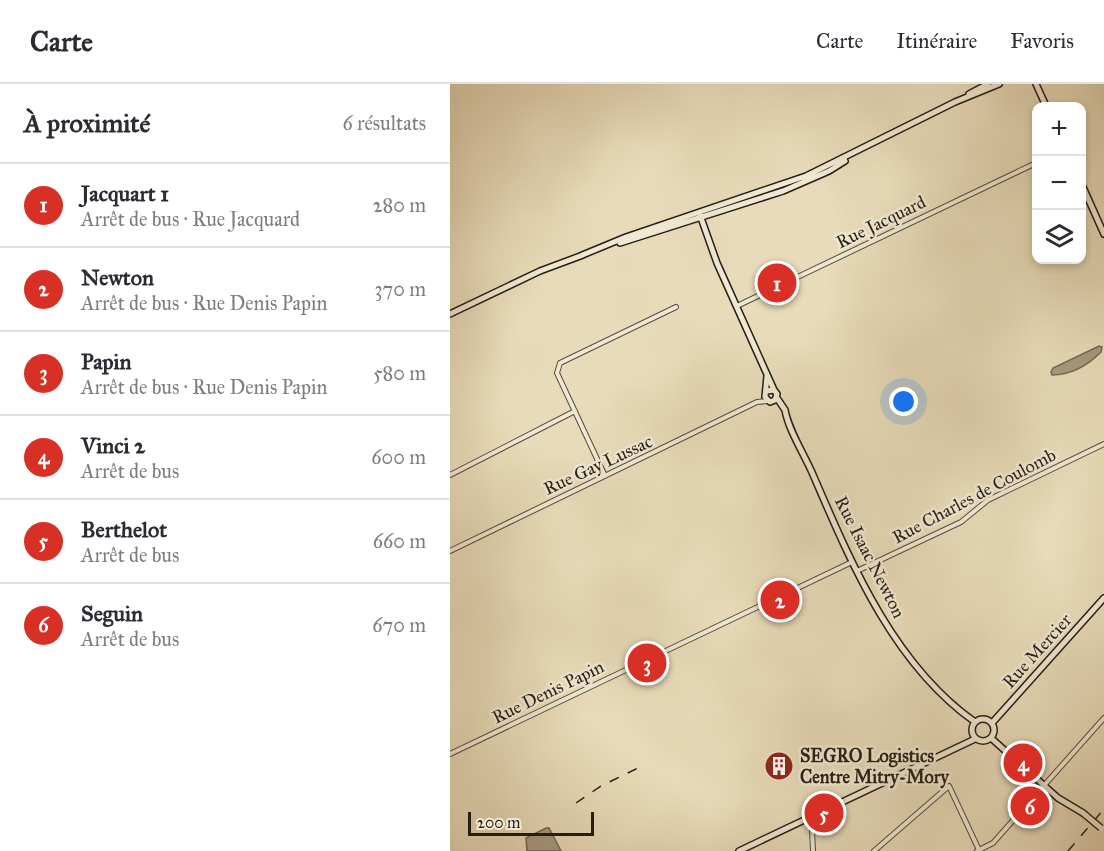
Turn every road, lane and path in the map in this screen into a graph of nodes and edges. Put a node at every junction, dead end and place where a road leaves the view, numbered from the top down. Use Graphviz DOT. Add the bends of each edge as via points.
graph roads {
  1 [pos="988,84"];
  2 [pos="999,84"];
  3 [pos="1036,84"];
  4 [pos="955,102"];
  5 [pos="1044,102"];
  6 [pos="1032,165"];
  7 [pos="1086,194"];
  8 [pos="700,215"];
  9 [pos="1104,234"];
  10 [pos="737,306"];
  11 [pos="676,307"];
  12 [pos="450,314"];
  13 [pos="766,372"];
  14 [pos="774,390"];
  15 [pos="767,397"];
  16 [pos="777,398"];
  17 [pos="575,411"];
  18 [pos="786,415"];
  19 [pos="1104,444"];
  20 [pos="450,475"];
  21 [pos="604,476"];
  22 [pos="450,550"];
  23 [pos="852,562"];
  24 [pos="856,571"];
  25 [pos="1104,598"];
  26 [pos="1104,718"];
  27 [pos="975,722"];
  28 [pos="992,723"];
  29 [pos="991,738"];
  30 [pos="975,739"];
  31 [pos="450,754"];
  32 [pos="1044,786"];
  33 [pos="807,817"];
  34 [pos="1103,830"];
  35 [pos="978,850"];
  36 [pos="739,851"];
  37 [pos="813,851"];
  38 [pos="874,851"];
  1 -- 4 [label="street"];
  2 -- 4 [label="street"];
  3 -- 5 [label="street"];
  4 -- 8 [label="street" via="809,181"];
  6 -- 10 [label="street, Rue Jacquard"];
  7 -- 9 [label="street"];
  8 -- 10 [label="street"];
  8 -- 12 [label="street" via="540,271"];
  10 -- 13 [label="street"];
  11 -- 17 [label="street" via="560,363 557,373"];
  13 -- 14 [label="street"];
  13 -- 15 [label="street"];
  14 -- 15 [label="street"];
  14 -- 16 [label="street, Rue Isaac Newton"];
  15 -- 16 [label="street"];
  15 -- 18 [label="street, Rue Isaac Newton"];
  15 -- 21 [label="street, Rue Gay Lussac"];
  16 -- 18 [label="street, Rue Isaac Newton"];
  17 -- 20 [label="street"];
  17 -- 21 [label="street"];
  18 -- 23 [label="street, Rue Isaac Newton"];
  19 -- 24 [label="street, Rue Charles de Coulomb" via="988,500 961,522"];
  21 -- 22 [label="street, Rue Gay Lussac"];
  23 -- 24 [label="street, Rue Isaac Newton"];
  23 -- 31 [label="street, Rue Denis Papin"];
  24 -- 27 [label="street, Rue Isaac Newton" via="882,618 926,678"];
  25 -- 28 [label="street, Rue Mercier"];
  26 -- 32 [label="street"];
  27 -- 28 [label="street" via="982,718"];
  27 -- 30 [label="street"];
  28 -- 29 [label="street" via="995,730"];
  29 -- 30 [label="street" via="983,742"];
  29 -- 32 [label="street"];
  30 -- 33 [label="street"];
  32 -- 34 [label="street, bridge"];
  32 -- 35 [label="street" via="993,843"];
  33 -- 36 [label="street"];
  33 -- 37 [label="street"];
  35 -- 38 [label="street" via="949,786"];
}
